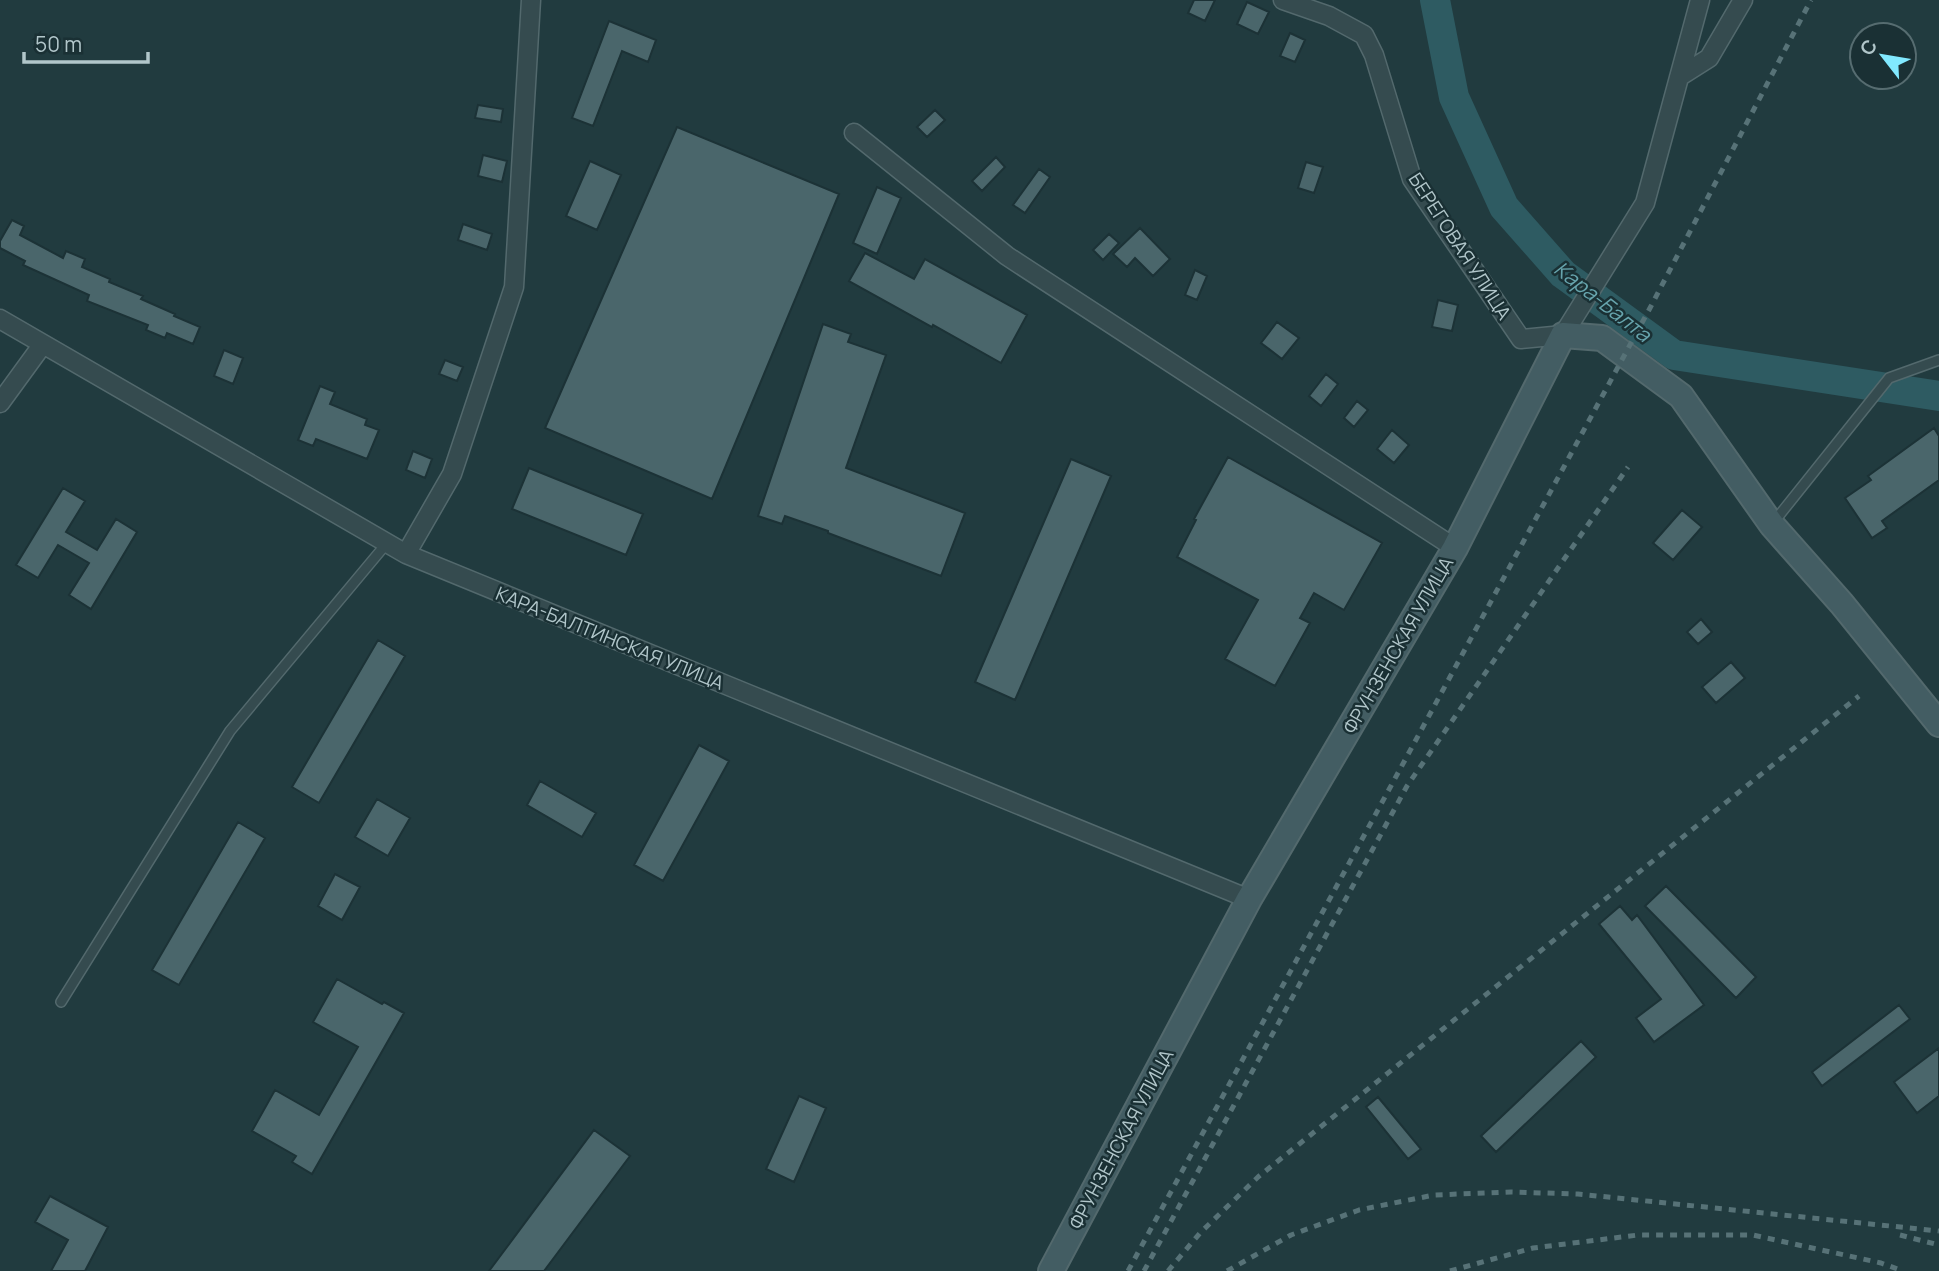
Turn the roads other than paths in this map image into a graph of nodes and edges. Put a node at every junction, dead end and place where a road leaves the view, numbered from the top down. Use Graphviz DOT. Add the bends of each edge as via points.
graph roads {
  1 [pos="531,0"];
  2 [pos="1283,0"];
  3 [pos="1700,0"];
  4 [pos="1743,0"];
  5 [pos="1679,77"];
  6 [pos="854,133"];
  7 [pos="0,319"];
  8 [pos="1563,335"];
  9 [pos="43,344"];
  10 [pos="1939,360"];
  11 [pos="0,403"];
  12 [pos="1772,524"];
  13 [pos="387,543"];
  14 [pos="1455,548"];
  15 [pos="406,554"];
  16 [pos="1939,724"];
  17 [pos="1249,900"];
  18 [pos="61,1003"];
  19 [pos="1051,1271"];
  1 -- 15 [label="street" via="514,287 452,474"];
  2 -- 8 [label="street, БЕРЕГОВАЯ УЛИЦА" via="1329,16 1364,35 1412,179 1521,339"];
  3 -- 5 [label="street, ФРУНЗЕНСКАЯ УЛИЦА"];
  4 -- 5 [label="street" via="1709,58"];
  5 -- 8 [label="street, ФРУНЗЕНСКАЯ УЛИЦА" via="1645,203"];
  6 -- 14 [label="street" via="1007,256"];
  7 -- 9 [label="street, КАРА-БАЛТИНСКАЯ УЛИЦА"];
  8 -- 12 [label="street" via="1602,338 1681,396"];
  8 -- 14 [label="street, ФРУНЗЕНСКАЯ УЛИЦА"];
  9 -- 11 [label="street"];
  9 -- 13 [label="street, КАРА-БАЛТИНСКАЯ УЛИЦА"];
  10 -- 12 [label="lane" via="1889,378"];
  12 -- 16 [label="street"];
  13 -- 15 [label="street, КАРА-БАЛТИНСКАЯ УЛИЦА"];
  13 -- 18 [label="lane" via="230,731"];
  14 -- 17 [label="street, ФРУНЗЕНСКАЯ УЛИЦА"];
  15 -- 17 [label="street, КАРА-БАЛТИНСКАЯ УЛИЦА"];
  17 -- 19 [label="street, ФРУНЗЕНСКАЯ УЛИЦА"];
}
